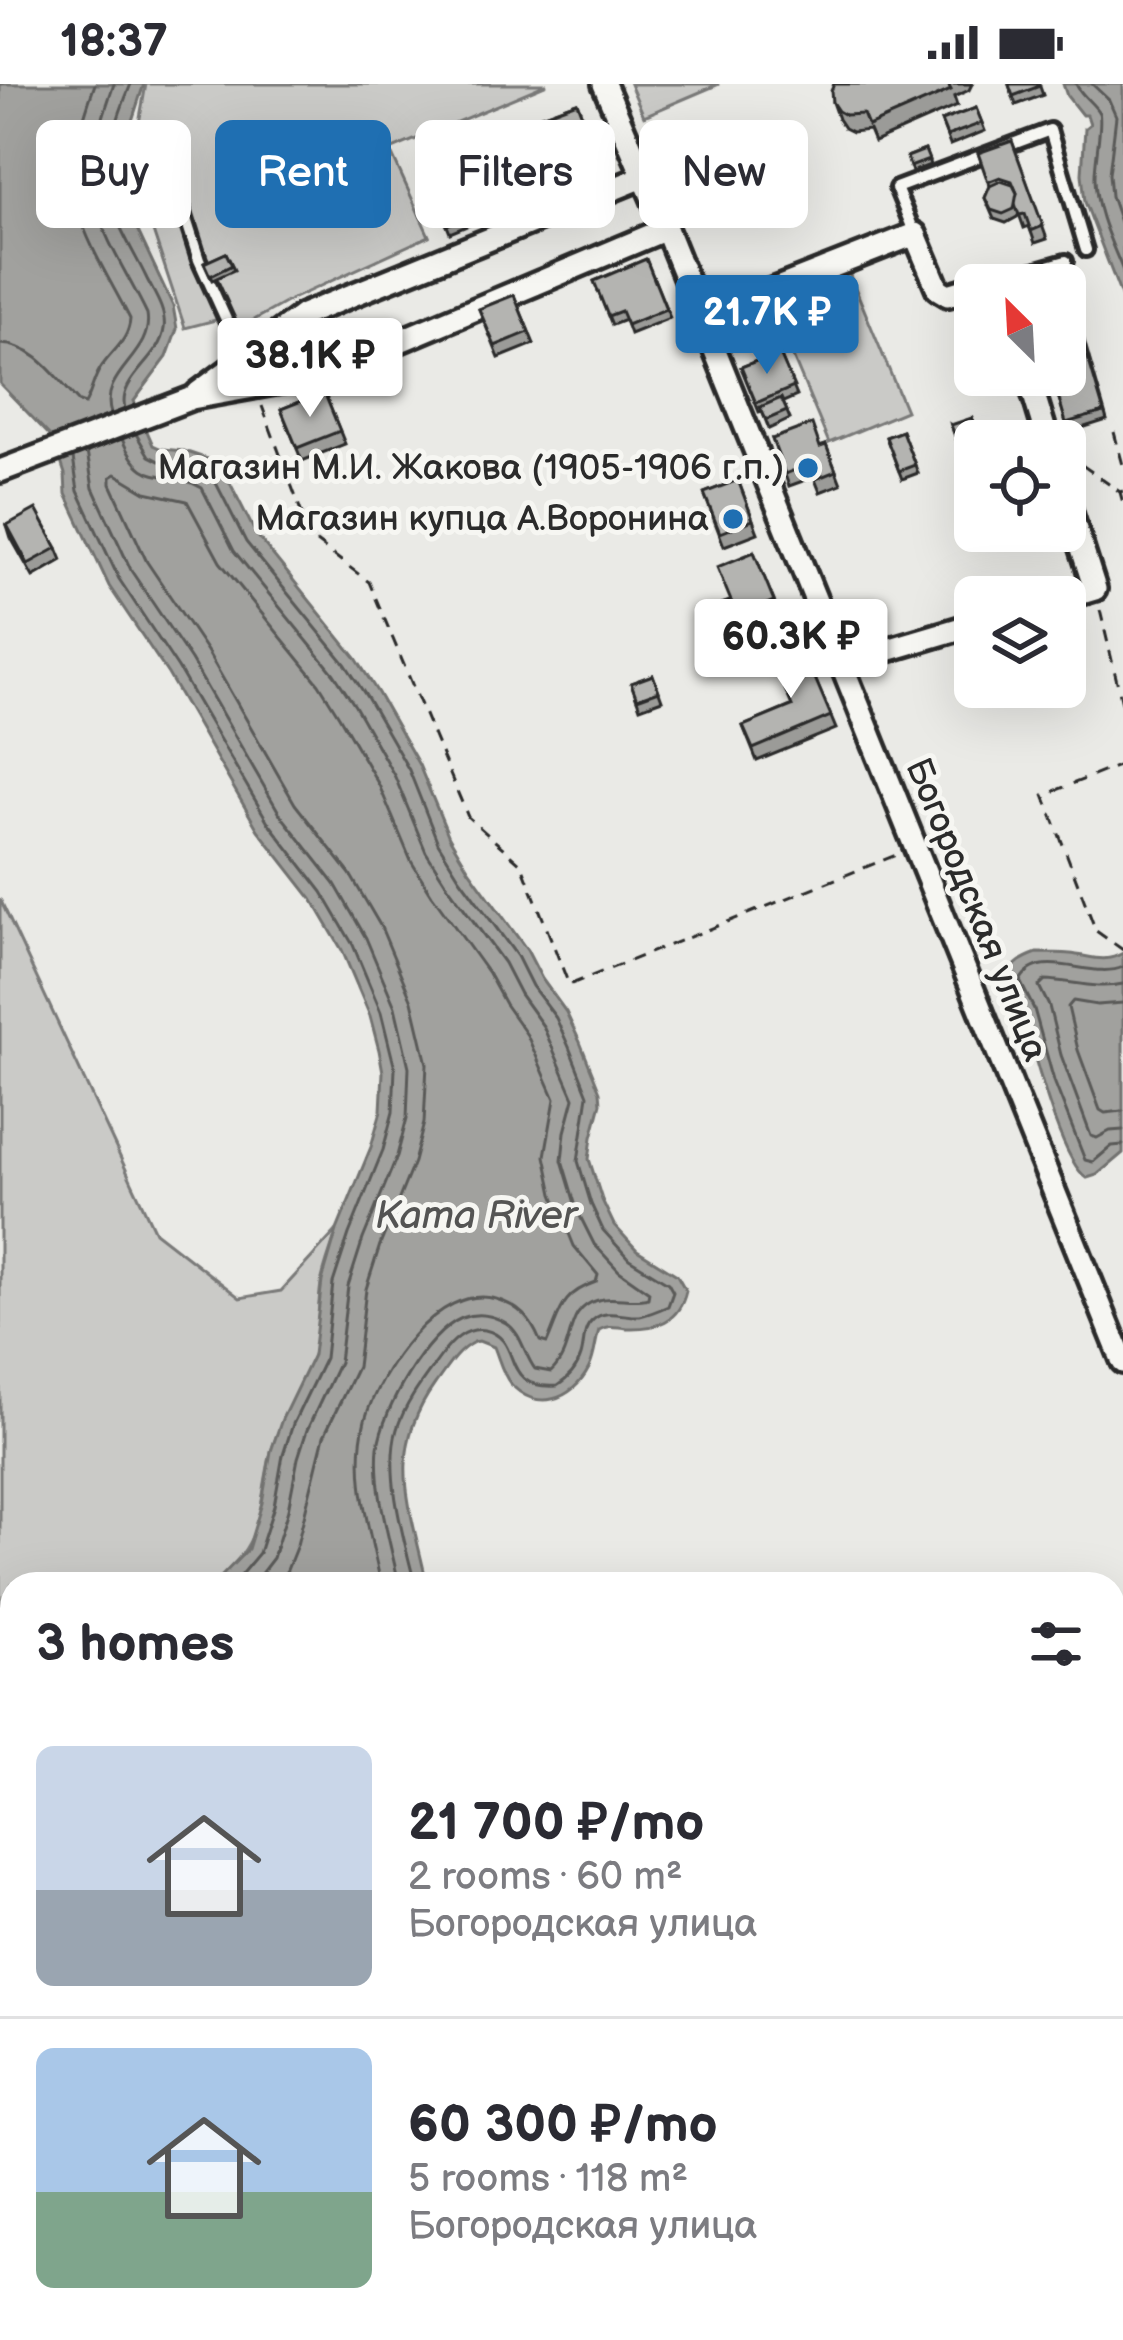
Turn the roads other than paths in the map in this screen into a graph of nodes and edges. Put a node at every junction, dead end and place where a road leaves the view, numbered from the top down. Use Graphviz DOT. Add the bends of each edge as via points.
graph roads {
  1 [pos="604,84"];
  2 [pos="639,167"];
  3 [pos="639,179"];
  4 [pos="189,228"];
  5 [pos="666,230"];
  6 [pos="915,234"];
  7 [pos="1086,250"];
  8 [pos="1066,261"];
  9 [pos="1056,264"];
  10 [pos="954,293"];
  11 [pos="701,318"];
  12 [pos="244,359"];
  13 [pos="192,398"];
  14 [pos="0,471"];
  15 [pos="1082,552"];
  16 [pos="1086,592"];
  17 [pos="954,630"];
  18 [pos="840,664"];
  19 [pos="1123,1362"];
  1 -- 2 [label="street, Богородская улица"];
  3 -- 12 [label="street" via="303,315"];
  4 -- 12 [label="lane"];
  5 -- 11 [label="street, Богородская улица"];
  5 -- 13 [label="street" via="319,375"];
  6 -- 7 [label="lane" via="896,188 1049,130"];
  6 -- 10 [label="street" via="938,289"];
  6 -- 11 [label="street"];
  8 -- 9 [label="lane"];
  11 -- 18 [label="street, Богородская улица"];
  12 -- 13 [label="street"];
  13 -- 14 [label="street"];
  15 -- 16 [label="street" via="1094,590"];
  17 -- 18 [label="street"];
  18 -- 19 [label="street, Богородская улица"];
}
